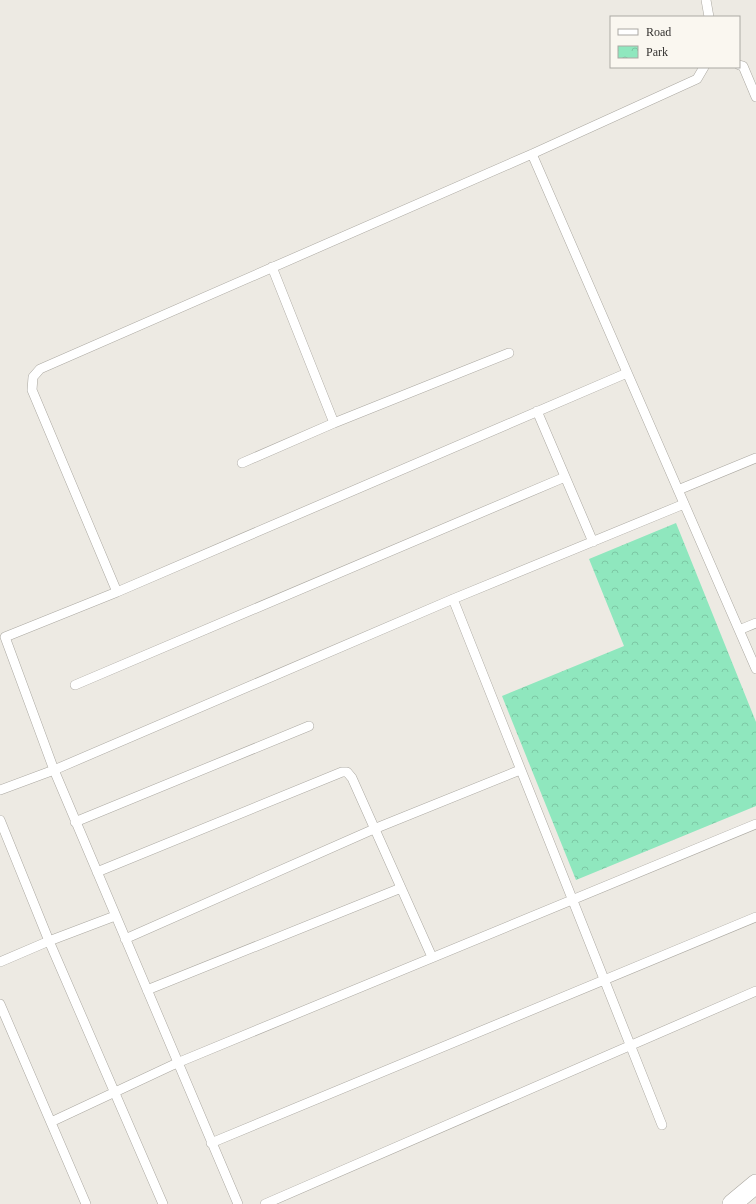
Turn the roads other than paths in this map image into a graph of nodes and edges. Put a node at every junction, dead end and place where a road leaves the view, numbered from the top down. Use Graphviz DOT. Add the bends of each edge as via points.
graph roads {
  1 [pos="706,0"];
  2 [pos="709,16"];
  3 [pos="740,65"];
  4 [pos="703,68"];
  5 [pos="756,97"];
  6 [pos="532,154"];
  7 [pos="272,267"];
  8 [pos="509,353"];
  9 [pos="627,373"];
  10 [pos="537,411"];
  11 [pos="334,423"];
  12 [pos="756,458"];
  13 [pos="242,462"];
  14 [pos="565,477"];
  15 [pos="678,490"];
  16 [pos="684,504"];
  17 [pos="593,542"];
  18 [pos="117,592"];
  19 [pos="453,599"];
  20 [pos="756,623"];
  21 [pos="739,630"];
  22 [pos="756,669"];
  23 [pos="75,685"];
  24 [pos="308,726"];
  25 [pos="54,770"];
  26 [pos="520,770"];
  27 [pos="0,790"];
  28 [pos="0,820"];
  29 [pos="75,822"];
  30 [pos="756,824"];
  31 [pos="374,829"];
  32 [pos="97,872"];
  33 [pos="401,888"];
  34 [pos="572,900"];
  35 [pos="115,916"];
  36 [pos="756,917"];
  37 [pos="125,939"];
  38 [pos="49,941"];
  39 [pos="432,958"];
  40 [pos="0,962"];
  41 [pos="604,980"];
  42 [pos="147,990"];
  43 [pos="756,991"];
  44 [pos="0,1004"];
  45 [pos="630,1046"];
  46 [pos="177,1063"];
  47 [pos="114,1092"];
  48 [pos="51,1122"];
  49 [pos="662,1125"];
  50 [pos="211,1143"];
  51 [pos="756,1184"];
  52 [pos="86,1204"];
  53 [pos="163,1204"];
  54 [pos="238,1204"];
  55 [pos="265,1204"];
  56 [pos="732,1204"];
  1 -- 2 [label="lane"];
  3 -- 5 [label="lane" via="743,66"];
  4 -- 6 [label="lane" via="697,79"];
  6 -- 7 [label="lane"];
  6 -- 9 [label="lane"];
  7 -- 11 [label="lane"];
  7 -- 18 [label="lane" via="40,368 33,377 32,390"];
  8 -- 11 [label="lane"];
  9 -- 10 [label="lane"];
  9 -- 15 [label="lane"];
  10 -- 14 [label="lane"];
  10 -- 18 [label="lane"];
  11 -- 13 [label="lane"];
  12 -- 15 [label="lane"];
  14 -- 17 [label="lane"];
  14 -- 23 [label="lane"];
  15 -- 16 [label="lane"];
  16 -- 17 [label="lane"];
  16 -- 21 [label="lane"];
  17 -- 19 [label="lane"];
  18 -- 25 [label="lane" via="5,637"];
  19 -- 25 [label="lane"];
  19 -- 26 [label="lane"];
  20 -- 21 [label="lane"];
  21 -- 22 [label="lane"];
  24 -- 29 [label="lane"];
  25 -- 27 [label="lane"];
  25 -- 29 [label="lane"];
  26 -- 31 [label="lane"];
  26 -- 34 [label="lane"];
  28 -- 38 [label="lane"];
  29 -- 32 [label="lane"];
  30 -- 34 [label="lane"];
  31 -- 32 [label="lane" via="352,778 347,772 342,772"];
  31 -- 33 [label="lane"];
  31 -- 37 [label="lane"];
  32 -- 35 [label="lane"];
  33 -- 39 [label="lane"];
  33 -- 42 [label="lane"];
  34 -- 39 [label="lane"];
  34 -- 41 [label="lane"];
  35 -- 37 [label="lane"];
  35 -- 38 [label="lane"];
  36 -- 41 [label="lane"];
  37 -- 42 [label="lane"];
  38 -- 40 [label="lane"];
  38 -- 47 [label="lane"];
  39 -- 46 [label="lane"];
  41 -- 45 [label="lane"];
  41 -- 50 [label="lane"];
  42 -- 46 [label="lane"];
  43 -- 45 [label="lane"];
  44 -- 48 [label="lane"];
  45 -- 49 [label="lane"];
  45 -- 55 [label="lane"];
  46 -- 47 [label="lane"];
  46 -- 50 [label="lane"];
  47 -- 48 [label="lane"];
  47 -- 53 [label="lane"];
  48 -- 52 [label="lane"];
  50 -- 54 [label="lane"];
  51 -- 56 [label="street"];
}
